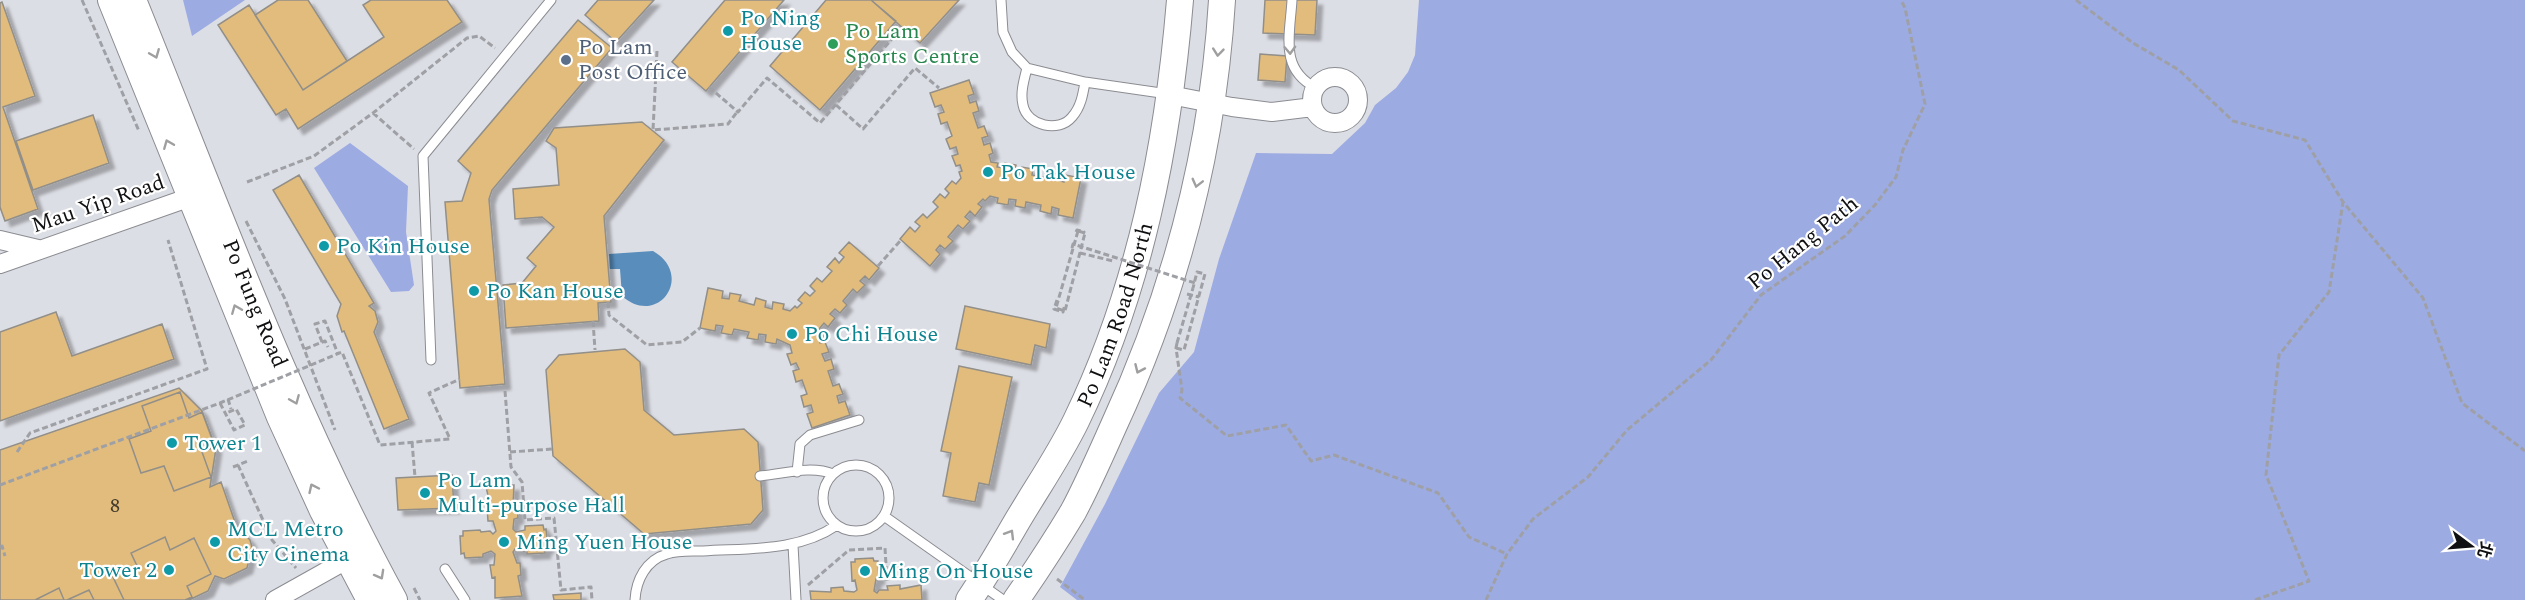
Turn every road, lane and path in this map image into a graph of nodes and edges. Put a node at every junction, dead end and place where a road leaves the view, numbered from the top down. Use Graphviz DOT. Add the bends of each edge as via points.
graph roads {
  1 [pos="82,0"];
  2 [pos="111,0"];
  3 [pos="133,0"];
  4 [pos="551,0"];
  5 [pos="1001,0"];
  6 [pos="1180,0"];
  7 [pos="1222,0"];
  8 [pos="1292,0"];
  9 [pos="1901,0"];
  10 [pos="2076,0"];
  11 [pos="896,34"];
  12 [pos="486,40"];
  13 [pos="657,51"];
  14 [pos="1028,68"];
  15 [pos="1085,82"];
  16 [pos="709,87"];
  17 [pos="939,88"];
  18 [pos="1316,88"];
  19 [pos="1170,95"];
  20 [pos="1213,104"];
  21 [pos="836,105"];
  22 [pos="1313,107"];
  23 [pos="738,112"];
  24 [pos="373,113"];
  25 [pos="141,135"];
  26 [pos="423,156"];
  27 [pos="247,182"];
  28 [pos="200,194"];
  29 [pos="2343,202"];
  30 [pos="247,222"];
  31 [pos="0,240"];
  32 [pos="168,240"];
  33 [pos="901,240"];
  34 [pos="1073,244"];
  35 [pos="1079,247"];
  36 [pos="38,249"];
  37 [pos="1080,253"];
  38 [pos="1120,253"];
  39 [pos="0,264"];
  40 [pos="878,266"];
  41 [pos="1195,283"];
  42 [pos="1199,297"];
  43 [pos="1185,299"];
  44 [pos="608,302"];
  45 [pos="593,321"];
  46 [pos="700,328"];
  47 [pos="324,342"];
  48 [pos="328,347"];
  49 [pos="1176,348"];
  50 [pos="304,349"];
  51 [pos="596,350"];
  52 [pos="338,354"];
  53 [pos="431,360"];
  54 [pos="460,380"];
  55 [pos="504,391"];
  56 [pos="228,399"];
  57 [pos="220,403"];
  58 [pos="231,409"];
  59 [pos="226,413"];
  60 [pos="859,420"];
  61 [pos="338,437"];
  62 [pos="412,442"];
  63 [pos="553,448"];
  64 [pos="2525,451"];
  65 [pos="17,452"];
  66 [pos="510,452"];
  67 [pos="248,461"];
  68 [pos="238,465"];
  69 [pos="233,467"];
  70 [pos="797,472"];
  71 [pos="833,474"];
  72 [pos="760,476"];
  73 [pos="415,477"];
  74 [pos="0,485"];
  75 [pos="884,516"];
  76 [pos="837,525"];
  77 [pos="793,545"];
  78 [pos="0,547"];
  79 [pos="357,554"];
  80 [pos="1507,554"];
  81 [pos="5,556"];
  82 [pos="445,569"];
  83 [pos="1051,574"];
  84 [pos="887,582"];
  85 [pos="306,583"];
  86 [pos="805,587"];
  87 [pos="974,592"];
  88 [pos="274,600"];
  89 [pos="370,600"];
  90 [pos="394,600"];
  91 [pos="465,600"];
  92 [pos="592,600"];
  93 [pos="635,600"];
  94 [pos="796,600"];
  95 [pos="1003,600"];
  96 [pos="1016,600"];
  97 [pos="1085,600"];
  98 [pos="1486,600"];
  99 [pos="2255,600"];
  1 -- 25 [label="path"];
  28 -- 2 [label="main road, Po Fung Road, one-way"];
  3 -- 28 [label="main road, Po Fung Road, one-way"];
  4 -- 26 [label="lane"];
  5 -- 14 [label="lane" via="1003,32 1012,52"];
  6 -- 19 [label="main road, Po Lam Road North"];
  7 -- 20 [label="main road, Po Lam Road North, one-way"];
  8 -- 18 [label="lane, one-way" via="1290,60 1299,77"];
  9 -- 80 [label="path, Po Hang Path" via="1925,104 1903,150 1896,177 1845,236 1761,295 1711,360 1627,430 1588,477 1533,519"];
  10 -- 29 [label="path" via="2133,43 2179,70 2233,121 2305,140"];
  11 -- 21 [label="path"];
  12 -- 24 [label="path" via="479,36 467,38"];
  13 -- 23 [label="path" via="653,130 728,124"];
  14 -- 15 [label="lane"];
  14 -- 15 [label="lane" via="1022,88 1023,107 1035,122 1054,127 1071,119 1081,103"];
  15 -- 19 [label="lane"];
  16 -- 23 [label="path"];
  17 -- 21 [label="path" via="915,68 863,129"];
  18 -- 22 [label="street"];
  18 -- 22 [label="street" via="1327,79 1341,78 1356,91 1357,105 1350,117 1336,123 1322,119"];
  19 -- 20 [label="street"];
  87 -- 19 [label="main road, Po Lam Road North, one-way" via="1066,440 1114,333 1149,214"];
  20 -- 22 [label="street" via="1272,112"];
  20 -- 96 [label="main road, Po Lam Road North, one-way" via="1188,224 1148,351 1073,510"];
  21 -- 23 [label="path" via="820,123 767,78"];
  24 -- 26 [label="path"];
  24 -- 27 [label="path" via="314,156"];
  26 -- 53 [label="lane"];
  28 -- 36 [label="street, Mau Yip Road"];
  28 -- 79 [label="main road, Po Fung Road" via="298,407"];
  29 -- 64 [label="path" via="2423,298 2462,403"];
  29 -- 99 [label="path" via="2330,292 2279,355 2266,475 2309,581"];
  30 -- 50 [label="path" via="285,299"];
  31 -- 36 [label="street"];
  32 -- 65 [label="path" via="207,369 30,432"];
  33 -- 40 [label="path"];
  34 -- 35 [label="path, bridge"];
  34 -- 35 [label="path, bridge" via="1077,230 1084,232"];
  34 -- 35 [label="path, bridge" via="1054,309 1063,312"];
  34 -- 37 [label="path, bridge" via="1078,231 1085,233"];
  34 -- 37 [label="path, bridge" via="1056,308 1065,311"];
  34 -- 41 [label="path, bridge"];
  36 -- 39 [label="street, Mau Yip Road"];
  37 -- 38 [label="path" via="1115,263"];
  41 -- 42 [label="path" via="1197,272 1205,274"];
  41 -- 49 [label="path, bridge"];
  42 -- 43 [label="path, bridge" via="1187,293"];
  42 -- 49 [label="path" via="1184,350"];
  44 -- 46 [label="path" via="609,315 647,345 682,342"];
  45 -- 51 [label="path"];
  47 -- 48 [label="path"];
  47 -- 50 [label="path"];
  47 -- 52 [label="path" via="315,324 325,321"];
  49 -- 80 [label="path" via="1180,398 1227,436 1286,425 1311,461 1334,455 1438,493 1469,537"];
  50 -- 61 [label="path"];
  52 -- 56 [label="path, bridge"];
  52 -- 62 [label="path, bridge" via="342,352 380,445"];
  54 -- 62 [label="path, bridge" via="429,393 450,439"];
  55 -- 66 [label="path"];
  56 -- 57 [label="path, bridge"];
  56 -- 58 [label="path"];
  57 -- 59 [label="path" via="234,430 245,425 236,409"];
  57 -- 74 [label="path, bridge"];
  60 -- 70 [label="lane" via="810,435 800,444"];
  62 -- 73 [label="path"];
  63 -- 66 [label="path"];
  66 -- 92 [label="path" via="511,467 522,482 525,520 554,518 561,590 591,587"];
  67 -- 68 [label="path"];
  68 -- 69 [label="path"];
  68 -- 85 [label="path" via="272,540"];
  70 -- 71 [label="lane" via="823,470"];
  70 -- 72 [label="lane"];
  71 -- 75 [label="lane" via="852,464 873,469 890,495"];
  71 -- 76 [label="lane" via="826,483 822,501 829,518"];
  75 -- 76 [label="lane" via="878,524 860,531"];
  75 -- 87 [label="lane"];
  76 -- 77 [label="lane"];
  77 -- 93 [label="lane" via="668,553 646,567"];
  77 -- 94 [label="lane"];
  78 -- 81 [label="path"];
  79 -- 85 [label="street"];
  79 -- 89 [label="main road, Po Fung Road"];
  79 -- 90 [label="main road, Po Fung Road, one-way"];
  80 -- 98 [label="path, Po Hang Path"];
  82 -- 91 [label="lane"];
  83 -- 97 [label="path"];
  84 -- 86 [label="path" via="885,548 849,550"];
  85 -- 88 [label="street"];
  87 -- 95 [label="lane"];
}
